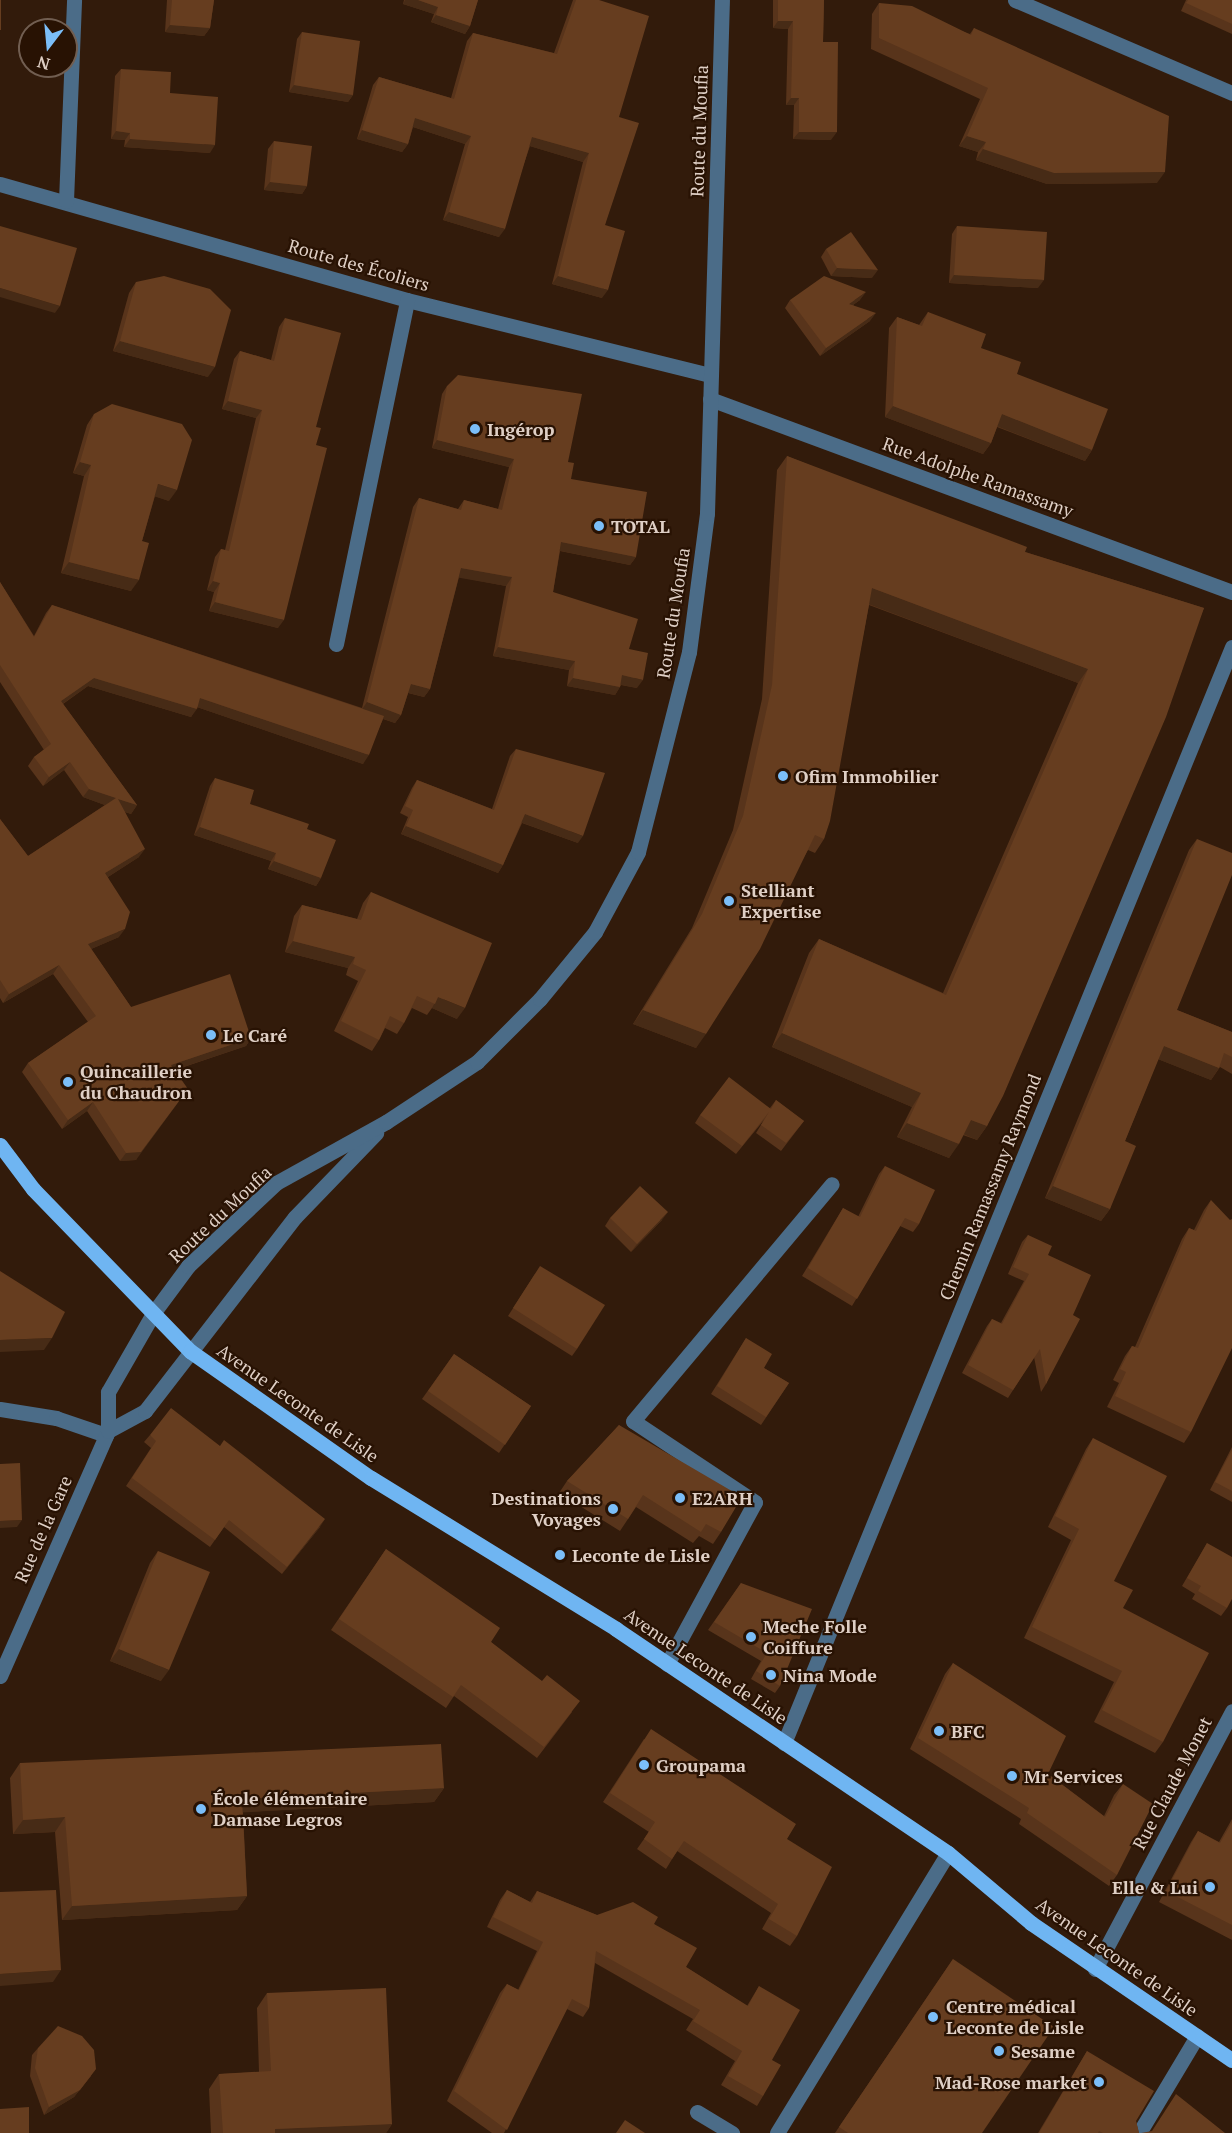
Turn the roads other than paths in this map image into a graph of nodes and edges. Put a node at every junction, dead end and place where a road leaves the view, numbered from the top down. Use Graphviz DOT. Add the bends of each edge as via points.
graph roads {
  1 [pos="74,0"];
  2 [pos="722,0"];
  3 [pos="1015,0"];
  4 [pos="1232,93"];
  5 [pos="0,184"];
  6 [pos="66,201"];
  7 [pos="407,300"];
  8 [pos="710,375"];
  9 [pos="710,399"];
  10 [pos="1232,592"];
  11 [pos="336,644"];
  12 [pos="1232,646"];
  13 [pos="386,1122"];
  14 [pos="0,1145"];
  15 [pos="832,1184"];
  16 [pos="154,1312"];
  17 [pos="190,1351"];
  18 [pos="0,1409"];
  19 [pos="107,1433"];
  20 [pos="668,1664"];
  21 [pos="0,1676"];
  22 [pos="1232,1712"];
  23 [pos="784,1743"];
  24 [pos="948,1853"];
  25 [pos="1095,1968"];
  26 [pos="1197,2037"];
  27 [pos="1232,2060"];
  28 [pos="697,2112"];
  29 [pos="732,2133"];
  30 [pos="777,2133"];
  31 [pos="1138,2133"];
  1 -- 6 [label="street"];
  2 -- 8 [label="street, Route du Moufia"];
  3 -- 4 [label="street"];
  5 -- 6 [label="street, Route des Écoliers"];
  6 -- 7 [label="street, Route des Écoliers"];
  7 -- 8 [label="street, Route des Écoliers"];
  7 -- 11 [label="street"];
  8 -- 9 [label="street, Route du Moufia"];
  9 -- 10 [label="street, Rue Adolphe Ramassamy"];
  9 -- 13 [label="street, Route du Moufia" via="708,513 689,652 638,852 595,932 540,999 477,1062"];
  12 -- 23 [label="street, Chemin Ramassamy Raymond"];
  13 -- 16 [label="street, Route du Moufia" via="276,1183 188,1266"];
  13 -- 17 [label="street, Route du Moufia" via="295,1218"];
  14 -- 16 [label="main road, Avenue Leconte de Lisle" via="33,1190"];
  15 -- 20 [label="street" via="633,1421 755,1502"];
  16 -- 17 [label="main road, Avenue Leconte de Lisle"];
  16 -- 19 [label="street, Rue de la Gare" via="108,1392"];
  17 -- 19 [label="street" via="145,1411"];
  17 -- 20 [label="main road, Avenue Leconte de Lisle" via="370,1478"];
  18 -- 19 [label="street" via="56,1418"];
  19 -- 21 [label="street, Rue de la Gare"];
  20 -- 23 [label="main road, Avenue Leconte de Lisle"];
  22 -- 25 [label="street, Rue Claude Monet"];
  23 -- 24 [label="main road, Avenue Leconte de Lisle"];
  24 -- 25 [label="main road, Avenue Leconte de Lisle" via="1031,1923"];
  24 -- 30 [label="street"];
  25 -- 26 [label="main road, Avenue Leconte de Lisle"];
  26 -- 27 [label="main road, Avenue Leconte de Lisle"];
  26 -- 31 [label="street"];
  28 -- 29 [label="street"];
}
